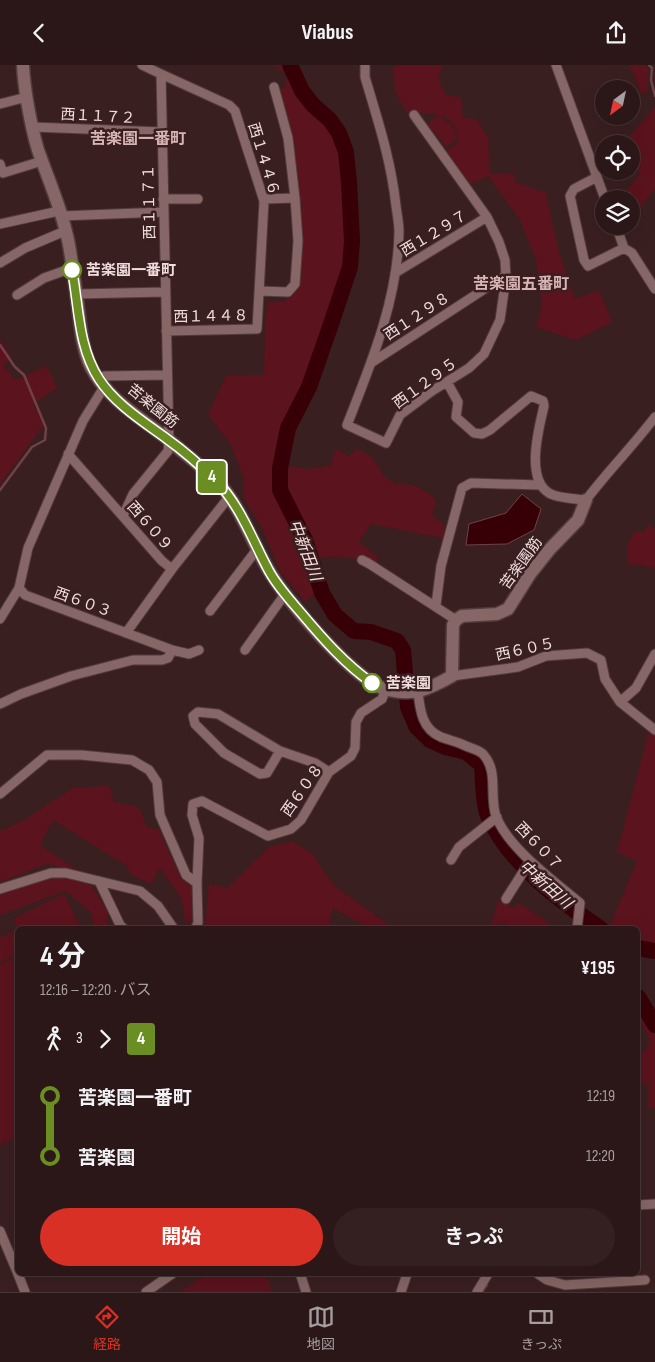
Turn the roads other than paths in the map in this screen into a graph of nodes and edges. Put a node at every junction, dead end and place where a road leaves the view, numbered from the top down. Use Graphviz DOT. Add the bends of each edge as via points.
graph roads {
  1 [pos="24,65"];
  2 [pos="142,65"];
  3 [pos="365,65"];
  4 [pos="556,65"];
  5 [pos="161,74"];
  6 [pos="274,87"];
  7 [pos="27,97"];
  8 [pos="0,104"];
  9 [pos="414,115"];
  10 [pos="33,127"];
  11 [pos="162,132"];
  12 [pos="42,161"];
  13 [pos="0,164"];
  14 [pos="595,174"];
  15 [pos="595,178"];
  16 [pos="295,198"];
  17 [pos="163,199"];
  18 [pos="198,199"];
  19 [pos="264,199"];
  20 [pos="163,212"];
  21 [pos="60,213"];
  22 [pos="487,217"];
  23 [pos="0,224"];
  24 [pos="65,231"];
  25 [pos="619,235"];
  26 [pos="624,248"];
  27 [pos="0,263"];
  28 [pos="72,268"];
  29 [pos="395,273"];
  30 [pos="506,275"];
  31 [pos="654,285"];
  32 [pos="259,291"];
  33 [pos="165,292"];
  34 [pos="76,294"];
  35 [pos="17,295"];
  36 [pos="257,329"];
  37 [pos="166,331"];
  38 [pos="370,366"];
  39 [pos="168,375"];
  40 [pos="447,382"];
  41 [pos="101,383"];
  42 [pos="653,423"];
  43 [pos="169,441"];
  44 [pos="68,453"];
  45 [pos="539,485"];
  46 [pos="229,497"];
  47 [pos="586,500"];
  48 [pos="123,516"];
  49 [pos="258,548"];
  50 [pos="362,560"];
  51 [pos="172,569"];
  52 [pos="19,588"];
  53 [pos="285,593"];
  54 [pos="436,605"];
  55 [pos="210,611"];
  56 [pos="0,619"];
  57 [pos="456,620"];
  58 [pos="126,633"];
  59 [pos="172,649"];
  60 [pos="199,650"];
  61 [pos="245,650"];
  62 [pos="654,657"];
  63 [pos="452,676"];
  64 [pos="386,689"];
  65 [pos="410,692"];
  66 [pos="620,702"];
  67 [pos="0,704"];
  68 [pos="655,730"];
  69 [pos="280,751"];
  70 [pos="329,772"];
  71 [pos="0,794"];
  72 [pos="492,820"];
  73 [pos="452,860"];
  74 [pos="527,866"];
  75 [pos="99,881"];
  76 [pos="197,883"];
  77 [pos="0,889"];
  78 [pos="506,899"];
  79 [pos="120,926"];
  80 [pos="172,926"];
  81 [pos="196,926"];
  82 [pos="577,926"];
  83 [pos="655,1204"];
  84 [pos="640,1205"];
  85 [pos="0,1231"];
  86 [pos="15,1267"];
  87 [pos="19,1276"];
  88 [pos="169,1276"];
  89 [pos="301,1276"];
  90 [pos="406,1276"];
  91 [pos="487,1276"];
  92 [pos="542,1276"];
  93 [pos="645,1280"];
  94 [pos="25,1292"];
  95 [pos="146,1292"];
  96 [pos="306,1292"];
  97 [pos="401,1292"];
  98 [pos="477,1292"];
  1 -- 7 [label="street, 苦楽園筋"];
  2 -- 5 [label="street"];
  3 -- 29 [label="street, 西１２９５" via="365,77 390,162 399,231"];
  4 -- 14 [label="street"];
  5 -- 11 [label="street, 西１１７１"];
  5 -- 19 [label="street, 西１４４６" via="229,105 235,111"];
  6 -- 16 [label="street" via="288,138"];
  7 -- 8 [label="street"];
  7 -- 10 [label="street, 苦楽園筋"];
  9 -- 22 [label="street, 西１２９５"];
  10 -- 11 [label="street, 西１１７２"];
  10 -- 12 [label="street, 苦楽園筋"];
  11 -- 17 [label="street, 西１１７１"];
  12 -- 13 [label="street" via="3,173"];
  12 -- 21 [label="street, 苦楽園筋"];
  15 -- 26 [label="street" via="574,189 570,196 584,260 588,266"];
  16 -- 19 [label="street"];
  16 -- 32 [label="street" via="298,241 295,284 288,292"];
  17 -- 18 [label="street"];
  17 -- 20 [label="street, 西１１７１"];
  19 -- 32 [label="street, 西１４４６"];
  20 -- 21 [label="street"];
  20 -- 33 [label="street, 西１１７１"];
  21 -- 23 [label="street"];
  21 -- 24 [label="street, 苦楽園筋"];
  22 -- 29 [label="street, 西１２９７"];
  22 -- 30 [label="street, 西１２９５" via="505,259"];
  24 -- 27 [label="street"];
  24 -- 28 [label="street, 苦楽園筋"];
  25 -- 26 [label="street"];
  26 -- 31 [label="street" via="632,253"];
  28 -- 34 [label="street, 苦楽園筋"];
  28 -- 35 [label="street" via="44,278"];
  29 -- 38 [label="street, 西１２９５"];
  30 -- 38 [label="street, 西１２９８" via="372,361"];
  30 -- 40 [label="street, 西１２９５" via="500,320 484,353 470,368"];
  32 -- 36 [label="street, 西１４４６"];
  33 -- 34 [label="street"];
  33 -- 37 [label="street, 西１１７１"];
  34 -- 41 [label="street, 苦楽園筋" via="83,344"];
  36 -- 37 [label="street, 西１４４８"];
  37 -- 39 [label="street, 西１１７１"];
  38 -- 40 [label="street, 西１２９５" via="347,425 386,443 400,415"];
  39 -- 41 [label="street" via="104,376"];
  39 -- 43 [label="street, 西１１７１"];
  40 -- 45 [label="street" via="458,403 456,417 474,433 482,435 531,396 543,401 536,443"];
  41 -- 43 [label="street, 苦楽園筋"];
  41 -- 44 [label="street"];
  42 -- 47 [label="street, 苦楽園筋"];
  43 -- 46 [label="street, 苦楽園筋" via="216,481"];
  43 -- 48 [label="street" via="168,451 133,494"];
  44 -- 48 [label="street, 西６０９"];
  44 -- 52 [label="street" via="28,548"];
  45 -- 47 [label="street" via="550,494"];
  45 -- 54 [label="street" via="471,483 462,488 441,566"];
  46 -- 49 [label="street, 苦楽園筋"];
  46 -- 51 [label="street, 西６０９"];
  47 -- 57 [label="street, 苦楽園筋" via="578,520 530,574 508,609 497,614 462,616"];
  48 -- 51 [label="street, 西６０９"];
  49 -- 53 [label="street, 苦楽園筋" via="268,571"];
  49 -- 55 [label="street"];
  50 -- 54 [label="street"];
  51 -- 58 [label="street"];
  52 -- 56 [label="street"];
  52 -- 58 [label="street, 西６０３" via="25,595"];
  53 -- 61 [label="street"];
  53 -- 64 [label="street, 苦楽園筋" via="343,659 372,683"];
  54 -- 57 [label="street"];
  57 -- 63 [label="street" via="453,625"];
  58 -- 59 [label="street, 西６０３"];
  59 -- 60 [label="street, 西６０３" via="189,654"];
  59 -- 67 [label="street" via="168,658 162,661 133,660 71,676"];
  62 -- 66 [label="street" via="636,688"];
  63 -- 65 [label="street"];
  63 -- 66 [label="street, 西６０５" via="518,667 546,656 587,653 600,660 605,679"];
  64 -- 65 [label="street, 苦楽園筋"];
  64 -- 70 [label="street, 西６０８" via="382,699 361,713 356,722 355,749 351,756"];
  65 -- 72 [label="street, 西６０７" via="430,729 439,736 482,753 492,767"];
  66 -- 68 [label="street, 西６０５"];
  69 -- 69 [label="street" via="218,714 198,712 193,716 194,724 224,753 260,774 267,773"];
  69 -- 70 [label="street"];
  70 -- 76 [label="street, 西６０８" via="301,819 291,829 268,836 202,801 193,804 192,815 199,838"];
  71 -- 76 [label="street" via="47,755 132,760 149,770 157,783 160,815 186,875"];
  72 -- 73 [label="street" via="459,847"];
  72 -- 74 [label="street, 西６０７" via="503,829"];
  74 -- 78 [label="street"];
  74 -- 82 [label="street, 西６０７" via="580,903"];
  75 -- 77 [label="street" via="51,873"];
  75 -- 79 [label="street"];
  75 -- 80 [label="street" via="140,891 158,906"];
  76 -- 81 [label="street"];
  83 -- 84 [label="street"];
  85 -- 86 [label="street"];
  87 -- 94 [label="street"];
  88 -- 95 [label="street"];
  89 -- 96 [label="street"];
  90 -- 97 [label="street"];
  91 -- 98 [label="street"];
  92 -- 93 [label="street" via="565,1285"];
}
